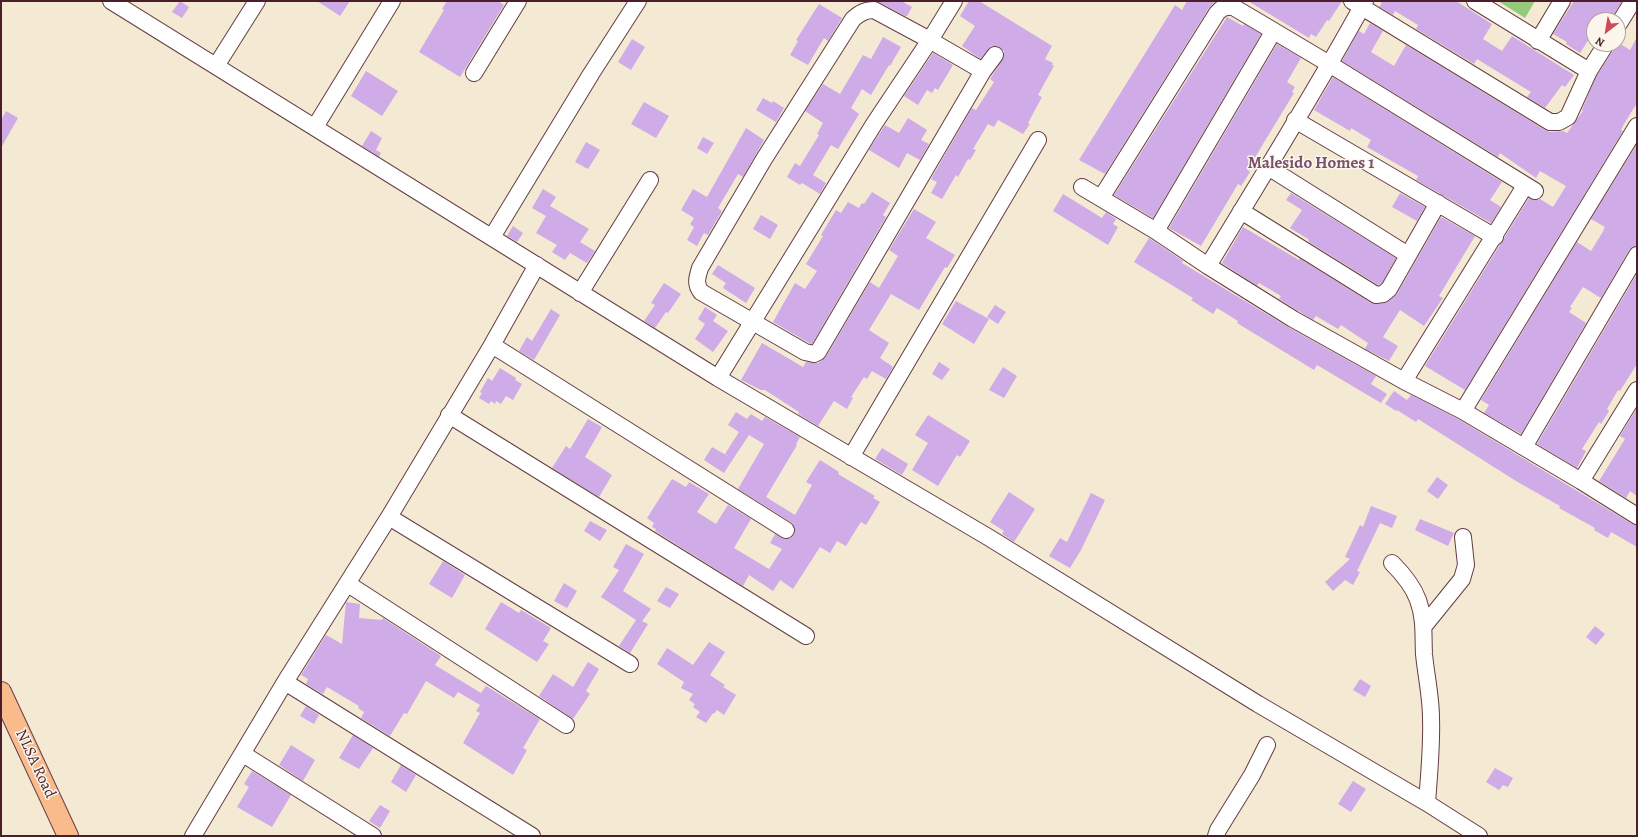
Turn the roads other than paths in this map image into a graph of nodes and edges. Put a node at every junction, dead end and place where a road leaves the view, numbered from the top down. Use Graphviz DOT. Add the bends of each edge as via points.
graph roads {
  1 [pos="112,1"];
  2 [pos="257,1"];
  3 [pos="392,1"];
  4 [pos="518,1"];
  5 [pos="638,1"];
  6 [pos="954,1"];
  7 [pos="1475,1"];
  8 [pos="1562,1"];
  9 [pos="1633,1"];
  10 [pos="1359,3"];
  11 [pos="1626,12"];
  12 [pos="1273,32"];
  13 [pos="930,40"];
  14 [pos="1538,41"];
  15 [pos="1601,52"];
  16 [pos="995,55"];
  17 [pos="1330,65"];
  18 [pos="216,66"];
  19 [pos="983,71"];
  20 [pos="1589,71"];
  21 [pos="474,73"];
  22 [pos="1295,120"];
  23 [pos="1637,126"];
  24 [pos="315,127"];
  25 [pos="1038,140"];
  26 [pos="1633,142"];
  27 [pos="1268,167"];
  28 [pos="650,180"];
  29 [pos="1082,187"];
  30 [pos="1101,198"];
  31 [pos="1438,203"];
  32 [pos="1241,211"];
  33 [pos="1156,231"];
  34 [pos="492,237"];
  35 [pos="1495,237"];
  36 [pos="1408,254"];
  37 [pos="1637,255"];
  38 [pos="537,265"];
  39 [pos="1208,266"];
  40 [pos="580,293"];
  41 [pos="752,322"];
  42 [pos="492,345"];
  43 [pos="718,378"];
  44 [pos="1404,381"];
  45 [pos="1637,390"];
  46 [pos="1464,411"];
  47 [pos="449,415"];
  48 [pos="1524,447"];
  49 [pos="851,457"];
  50 [pos="1581,481"];
  51 [pos="1637,516"];
  52 [pos="389,517"];
  53 [pos="786,530"];
  54 [pos="1463,537"];
  55 [pos="1392,563"];
  56 [pos="348,584"];
  57 [pos="1424,626"];
  58 [pos="806,636"];
  59 [pos="630,664"];
  60 [pos="285,682"];
  61 [pos="2,695"];
  62 [pos="566,725"];
  63 [pos="1267,745"];
  64 [pos="243,754"];
  65 [pos="1427,803"];
  66 [pos="68,836"];
  67 [pos="193,836"];
  68 [pos="373,836"];
  69 [pos="532,836"];
  70 [pos="1216,836"];
  71 [pos="1479,836"];
  1 -- 18 [label="street"];
  2 -- 18 [label="street"];
  3 -- 24 [label="street"];
  4 -- 21 [label="street"];
  5 -- 34 [label="street"];
  6 -- 13 [label="street"];
  7 -- 14 [label="street"];
  8 -- 14 [label="street"];
  9 -- 11 [label="street"];
  10 -- 17 [label="street"];
  10 -- 20 [label="street" via="1550,122 1560,122 1568,117"];
  12 -- 17 [label="street"];
  12 -- 30 [label="street" via="1235,8 1228,6 1220,10"];
  12 -- 33 [label="street"];
  13 -- 19 [label="street"];
  13 -- 41 [label="street" via="874,124"];
  13 -- 41 [label="street" via="874,10 857,15 764,159 700,268 696,282 701,292"];
  14 -- 20 [label="street"];
  15 -- 20 [label="street"];
  16 -- 19 [label="street"];
  17 -- 22 [label="street"];
  17 -- 35 [label="street" via="1530,189"];
  18 -- 24 [label="street"];
  19 -- 41 [label="street" via="818,352 805,352"];
  22 -- 27 [label="street"];
  22 -- 31 [label="street"];
  23 -- 26 [label="street"];
  24 -- 34 [label="street"];
  25 -- 49 [label="street"];
  26 -- 46 [label="street"];
  27 -- 32 [label="street"];
  27 -- 36 [label="street"];
  28 -- 40 [label="street"];
  29 -- 30 [label="street"];
  30 -- 33 [label="street"];
  31 -- 35 [label="street"];
  31 -- 36 [label="street"];
  32 -- 36 [label="street" via="1376,295 1389,289"];
  32 -- 39 [label="street"];
  33 -- 39 [label="street"];
  34 -- 38 [label="street"];
  35 -- 44 [label="street"];
  37 -- 48 [label="street"];
  38 -- 40 [label="street"];
  38 -- 42 [label="street"];
  39 -- 44 [label="street" via="1293,319"];
  40 -- 43 [label="street"];
  41 -- 43 [label="street"];
  42 -- 47 [label="street"];
  42 -- 53 [label="street"];
  43 -- 49 [label="street"];
  44 -- 46 [label="street"];
  45 -- 50 [label="street"];
  46 -- 48 [label="street"];
  47 -- 52 [label="street"];
  47 -- 58 [label="street"];
  48 -- 50 [label="street"];
  49 -- 65 [label="street" via="988,537 1258,704"];
  50 -- 51 [label="street"];
  52 -- 56 [label="street"];
  52 -- 59 [label="street"];
  54 -- 57 [label="street" via="1466,565 1462,579"];
  55 -- 57 [label="street" via="1406,578 1414,592"];
  56 -- 60 [label="street"];
  56 -- 62 [label="street"];
  57 -- 65 [label="street" via="1432,739"];
  60 -- 64 [label="street"];
  60 -- 69 [label="street"];
  61 -- 66 [label="main road, NLSA Road"];
  63 -- 70 [label="street"];
  64 -- 67 [label="street"];
  64 -- 68 [label="street"];
  65 -- 71 [label="street"];
}
